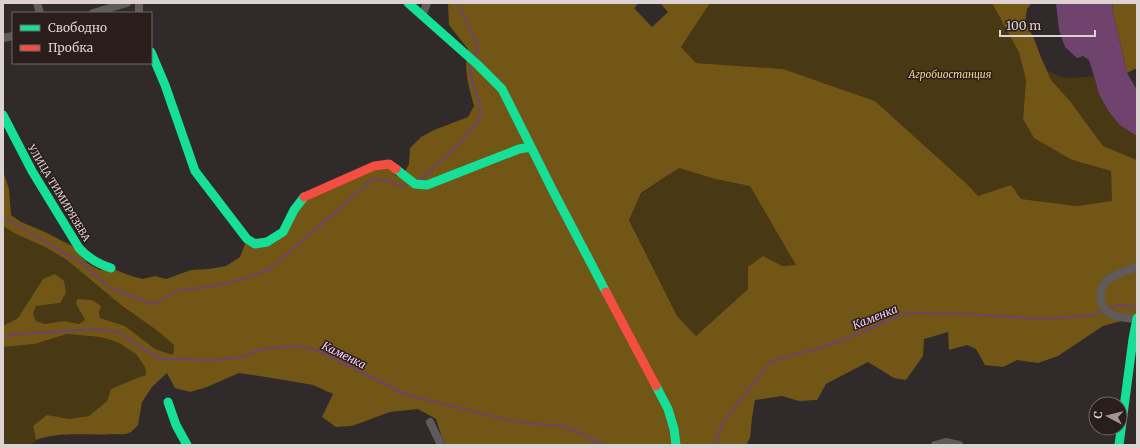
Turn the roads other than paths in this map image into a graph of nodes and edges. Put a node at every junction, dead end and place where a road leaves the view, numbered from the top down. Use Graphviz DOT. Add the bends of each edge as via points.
graph roads {
  1 [pos="127,3"];
  2 [pos="408,3"];
  3 [pos="427,3"];
  4 [pos="96,12"];
  5 [pos="422,16"];
  6 [pos="152,54"];
  7 [pos="3,115"];
  8 [pos="531,147"];
  9 [pos="1137,267"];
  10 [pos="111,268"];
  11 [pos="1137,318"];
  12 [pos="168,402"];
  13 [pos="430,422"];
  14 [pos="187,445"];
  15 [pos="441,445"];
  16 [pos="676,445"];
  17 [pos="935,445"];
  18 [pos="959,445"];
  19 [pos="1119,445"];
  1 -- 4 [label="street"];
  2 -- 5 [label="street"];
  3 -- 5 [label="street"];
  5 -- 8 [label="street" via="502,89"];
  6 -- 8 [label="street" via="195,171 247,239 255,244 267,242 283,232 303,197 374,166 389,164 415,184 427,185 519,149"];
  7 -- 10 [label="street, УЛИЦА ТИМИРЯЗЕВА" via="32,171 79,248 93,261"];
  8 -- 16 [label="street" via="668,409"];
  9 -- 11 [label="street" via="1108,280 1102,287 1100,298 1109,313 1122,318"];
  11 -- 19 [label="street"];
  12 -- 14 [label="street"];
  13 -- 15 [label="street"];
  17 -- 18 [label="street" via="946,442"];
}
